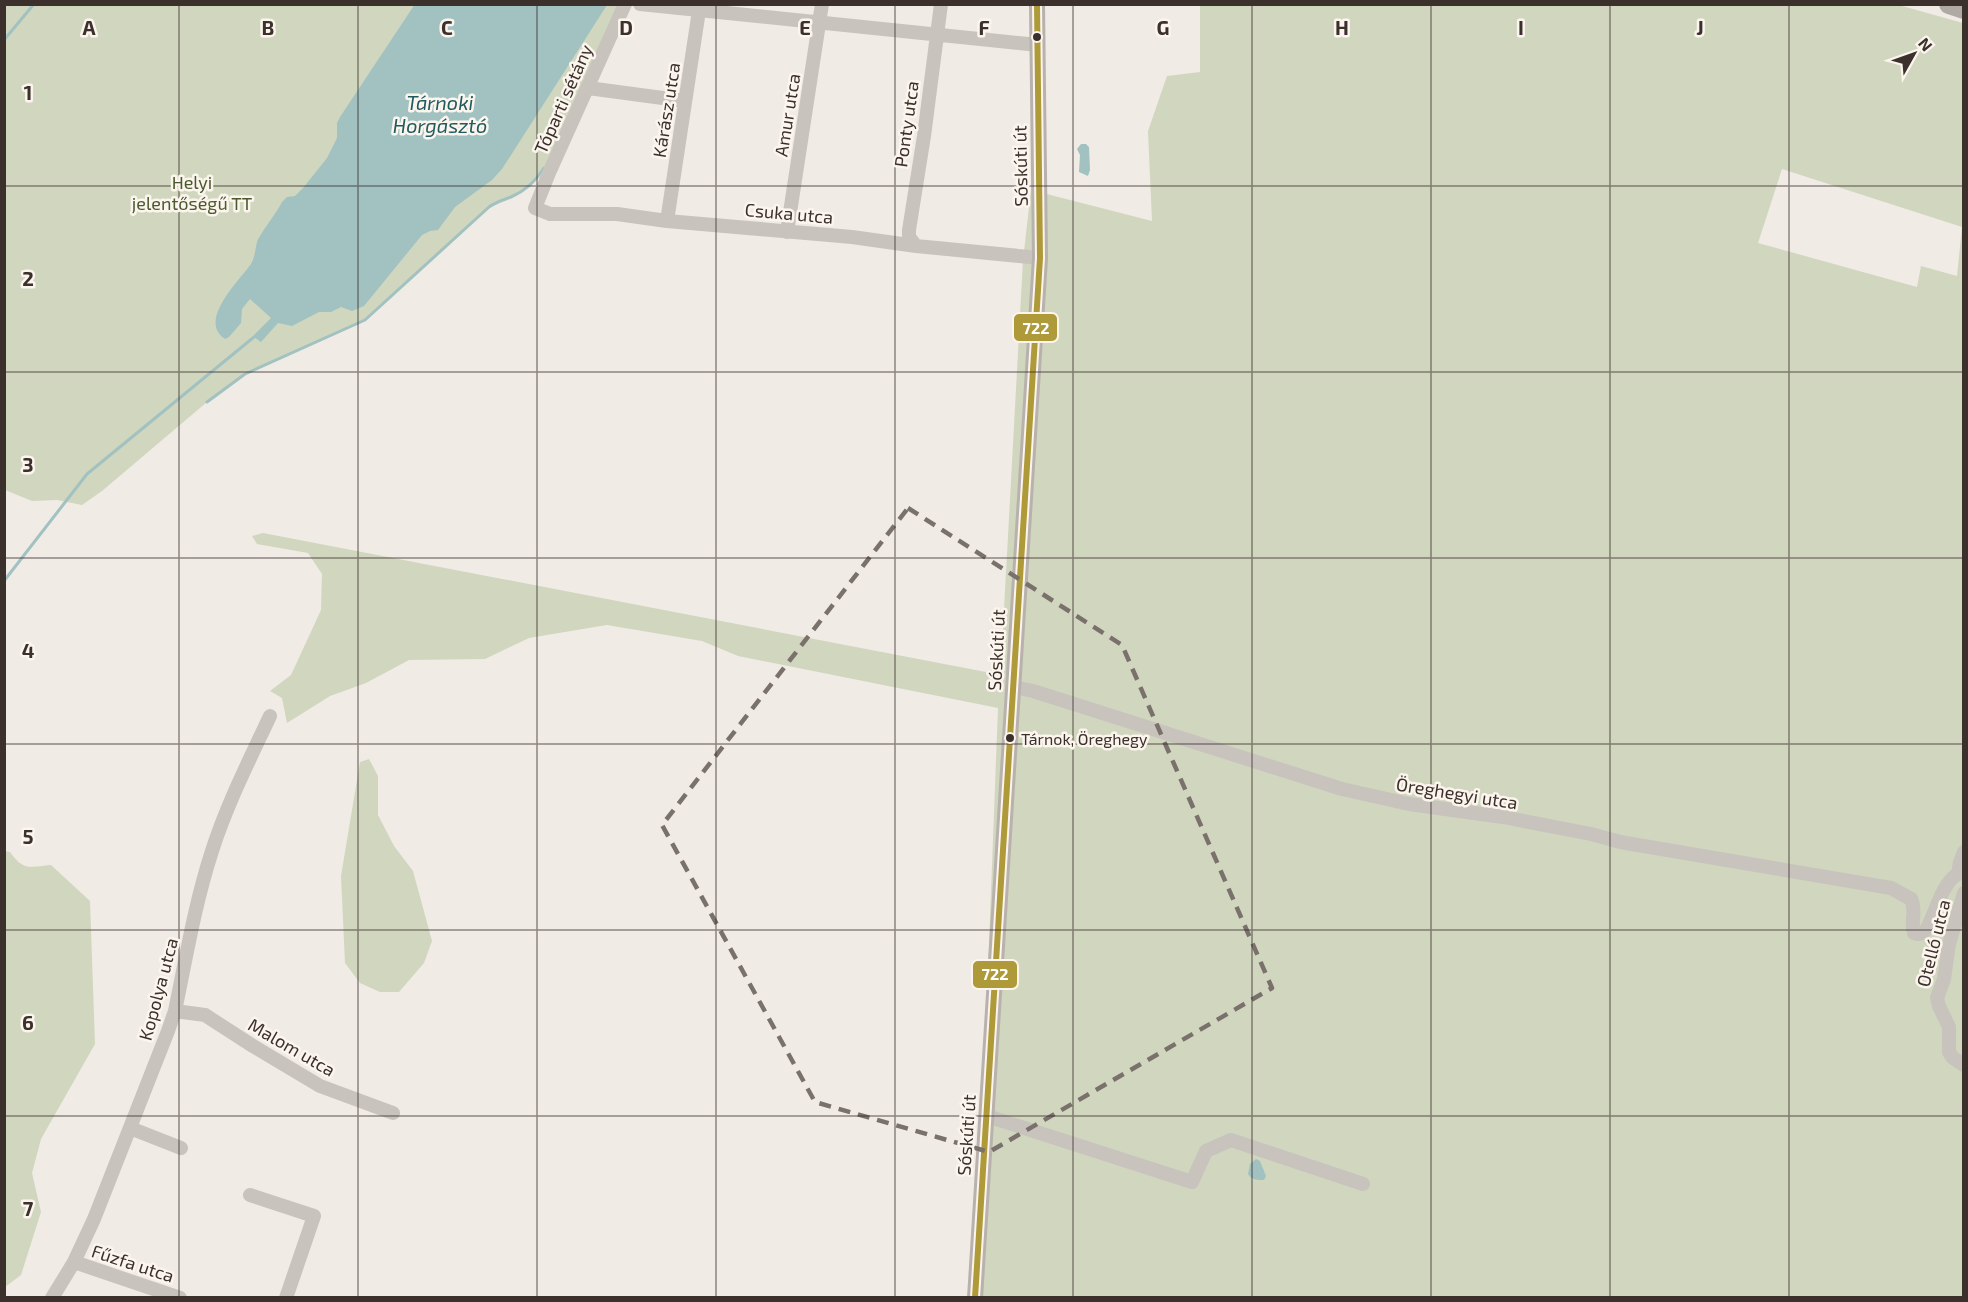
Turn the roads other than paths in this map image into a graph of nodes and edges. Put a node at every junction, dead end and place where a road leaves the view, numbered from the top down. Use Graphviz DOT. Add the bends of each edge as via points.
graph roads {
  1 [pos="625,4"];
  2 [pos="640,4"];
  3 [pos="822,4"];
  4 [pos="941,4"];
  5 [pos="1037,4"];
  6 [pos="1949,4"];
  7 [pos="700,7"];
  8 [pos="1964,9"];
  9 [pos="819,23"];
  10 [pos="937,35"];
  11 [pos="1038,45"];
  12 [pos="588,88"];
  13 [pos="685,101"];
  14 [pos="535,208"];
  15 [pos="667,221"];
  16 [pos="788,232"];
  17 [pos="916,246"];
  18 [pos="1040,258"];
  19 [pos="1014,687"];
  20 [pos="270,716"];
  21 [pos="1964,852"];
  22 [pos="1961,876"];
  23 [pos="1964,893"];
  24 [pos="174,1011"];
  25 [pos="1964,1065"];
  26 [pos="393,1113"];
  27 [pos="987,1116"];
  28 [pos="130,1128"];
  29 [pos="181,1148"];
  30 [pos="1363,1184"];
  31 [pos="250,1195"];
  32 [pos="74,1262"];
  33 [pos="52,1298"];
  34 [pos="180,1298"];
  35 [pos="286,1298"];
  36 [pos="975,1298"];
  1 -- 12 [label="street, Tóparti sétány"];
  2 -- 7 [label="street"];
  3 -- 9 [label="street, Amur utca"];
  4 -- 10 [label="street, Ponty utca"];
  5 -- 11 [label="main road, Sóskúti út"];
  6 -- 8 [label="highway"];
  7 -- 9 [label="street"];
  7 -- 13 [label="street, Kárász utca"];
  9 -- 10 [label="street"];
  9 -- 16 [label="street, Amur utca"];
  10 -- 11 [label="street"];
  10 -- 17 [label="street, Ponty utca" via="909,230"];
  11 -- 18 [label="main road, Sóskúti út"];
  12 -- 13 [label="street"];
  12 -- 14 [label="street, Tóparti sétány"];
  13 -- 15 [label="street, Kárász utca"];
  14 -- 15 [label="street, Csuka utca" via="550,214 597,213"];
  15 -- 16 [label="street, Csuka utca"];
  16 -- 17 [label="street, Csuka utca"];
  17 -- 18 [label="street, Csuka utca"];
  18 -- 19 [label="main road, Sóskúti út"];
  19 -- 22 [label="street, Öreghegyi utca" via="1378,798 1882,886 1911,899 1914,933 1926,930 1946,887 1954,876"];
  19 -- 27 [label="main road, Sóskúti út"];
  20 -- 24 [label="street, Kopolya utca" via="238,783 212,852"];
  21 -- 22 [label="street"];
  23 -- 25 [label="street, Otelló utca" via="1937,998 1949,1027 1949,1052"];
  24 -- 26 [label="street, Malom utca" via="205,1015 320,1086"];
  24 -- 28 [label="street, Kopolya utca"];
  27 -- 30 [label="street" via="1191,1182 1206,1151 1232,1140"];
  27 -- 36 [label="main road, Sóskúti út"];
  28 -- 29 [label="street"];
  28 -- 32 [label="street, Kopolya utca"];
  31 -- 35 [label="street" via="314,1216"];
  32 -- 33 [label="street, Kopolya utca"];
  32 -- 34 [label="street, Fűzfa utca"];
}
